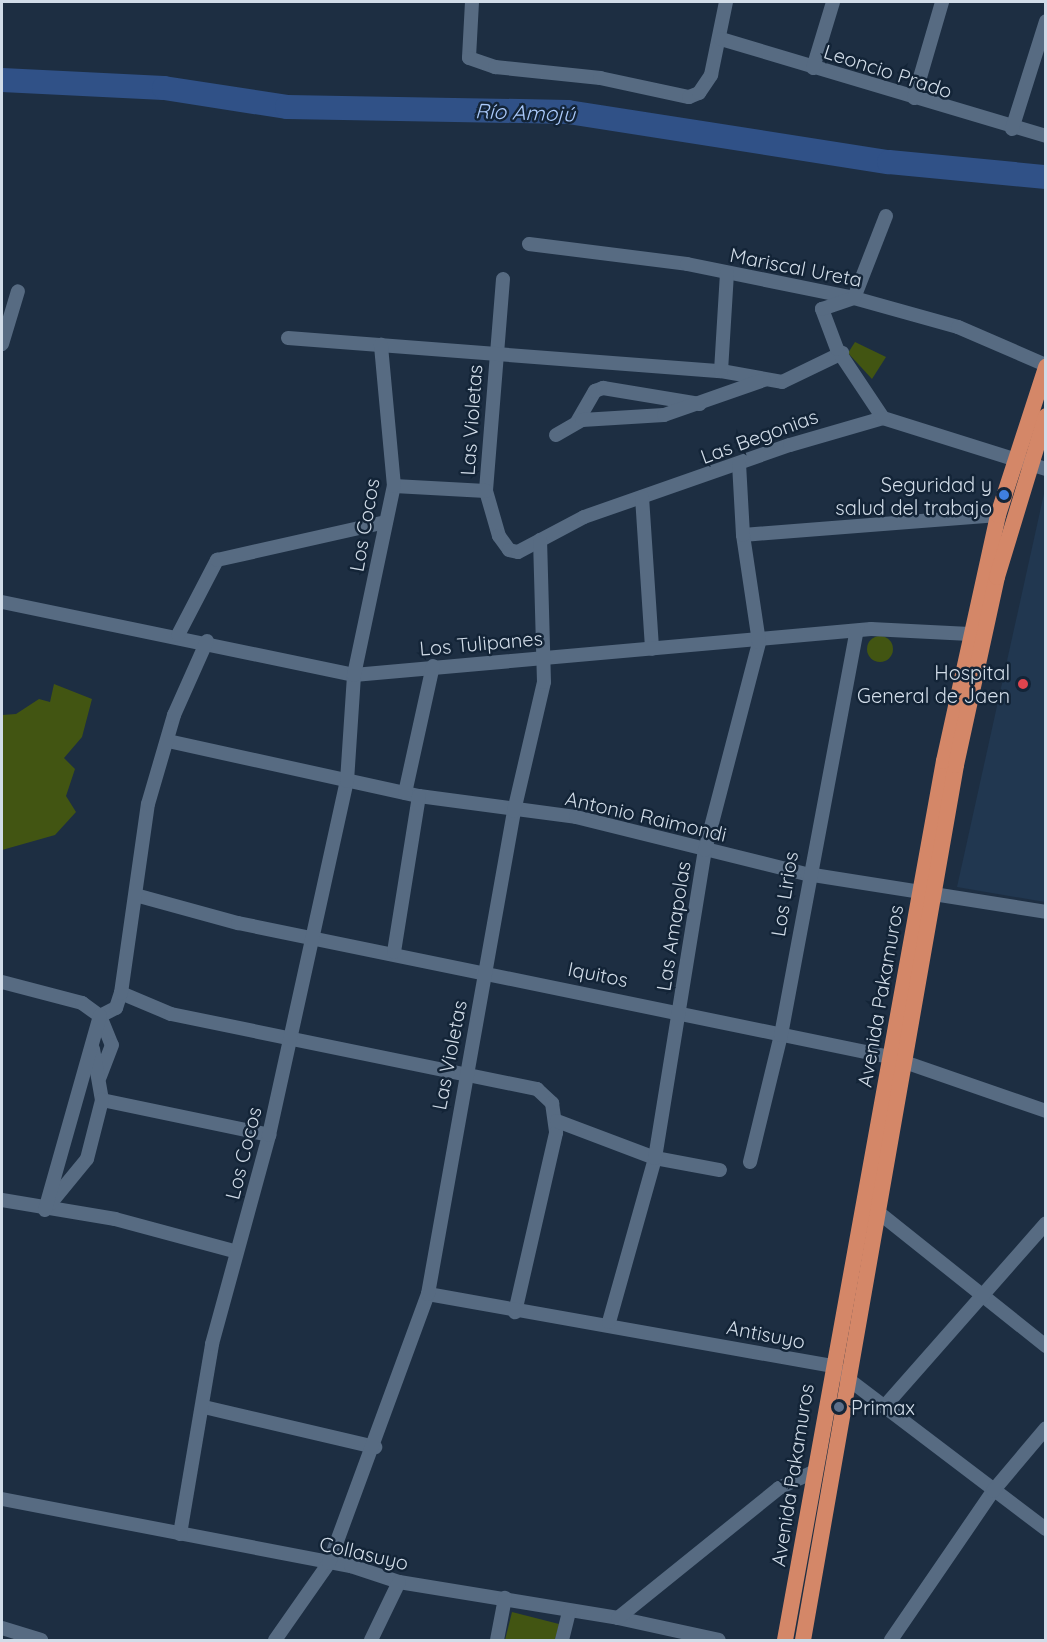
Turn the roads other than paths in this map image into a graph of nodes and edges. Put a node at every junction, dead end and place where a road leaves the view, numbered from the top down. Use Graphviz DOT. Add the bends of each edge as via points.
graph roads {
  1 [pos="472,2"];
  2 [pos="726,2"];
  3 [pos="833,2"];
  4 [pos="942,2"];
  5 [pos="1046,21"];
  6 [pos="721,39"];
  7 [pos="813,68"];
  8 [pos="914,98"];
  9 [pos="1012,129"];
  10 [pos="1046,136"];
  11 [pos="886,216"];
  12 [pos="529,244"];
  13 [pos="727,273"];
  14 [pos="503,279"];
  15 [pos="18,291"];
  16 [pos="854,298"];
  17 [pos="288,338"];
  18 [pos="2,344"];
  19 [pos="381,345"];
  20 [pos="842,353"];
  21 [pos="496,354"];
  22 [pos="1046,366"];
  23 [pos="721,371"];
  24 [pos="766,380"];
  25 [pos="700,404"];
  26 [pos="1046,416"];
  27 [pos="883,418"];
  28 [pos="577,422"];
  29 [pos="556,435"];
  30 [pos="1021,462"];
  31 [pos="739,464"];
  32 [pos="1046,469"];
  33 [pos="394,486"];
  34 [pos="486,491"];
  35 [pos="642,497"];
  36 [pos="998,515"];
  37 [pos="386,522"];
  38 [pos="743,535"];
  39 [pos="540,540"];
  40 [pos="518,552"];
  41 [pos="2,602"];
  42 [pos="855,633"];
  43 [pos="970,634"];
  44 [pos="178,635"];
  45 [pos="207,641"];
  46 [pos="759,642"];
  47 [pos="652,649"];
  48 [pos="547,657"];
  49 [pos="433,666"];
  50 [pos="354,675"];
  51 [pos="168,741"];
  52 [pos="347,781"];
  53 [pos="412,795"];
  54 [pos="514,811"];
  55 [pos="705,850"];
  56 [pos="807,874"];
  57 [pos="926,891"];
  58 [pos="139,896"];
  59 [pos="1046,912"];
  60 [pos="312,939"];
  61 [pos="394,952"];
  62 [pos="484,973"];
  63 [pos="2,982"];
  64 [pos="121,993"];
  65 [pos="679,1011"];
  66 [pos="100,1016"];
  67 [pos="781,1035"];
  68 [pos="291,1040"];
  69 [pos="93,1049"];
  70 [pos="898,1058"];
  71 [pos="465,1073"];
  72 [pos="100,1077"];
  73 [pos="102,1100"];
  74 [pos="1046,1111"];
  75 [pos="557,1121"];
  76 [pos="269,1135"];
  77 [pos="655,1158"];
  78 [pos="750,1162"];
  79 [pos="720,1170"];
  80 [pos="2,1200"];
  81 [pos="45,1210"];
  82 [pos="878,1212"];
  83 [pos="1046,1223"];
  84 [pos="237,1252"];
  85 [pos="428,1294"];
  86 [pos="987,1295"];
  87 [pos="515,1312"];
  88 [pos="609,1322"];
  89 [pos="1046,1346"];
  90 [pos="831,1366"];
  91 [pos="846,1378"];
  92 [pos="204,1407"];
  93 [pos="884,1407"];
  94 [pos="1046,1428"];
  95 [pos="375,1448"];
  96 [pos="814,1472"];
  97 [pos="993,1491"];
  98 [pos="2,1499"];
  99 [pos="1046,1529"];
  100 [pos="180,1534"];
  101 [pos="329,1563"];
  102 [pos="399,1582"];
  103 [pos="505,1598"];
  104 [pos="569,1611"];
  105 [pos="618,1618"];
  106 [pos="2,1628"];
  107 [pos="663,1635"];
  108 [pos="41,1641"];
  109 [pos="275,1641"];
  110 [pos="371,1641"];
  111 [pos="497,1641"];
  112 [pos="562,1641"];
  113 [pos="719,1641"];
  114 [pos="785,1641"];
  115 [pos="803,1641"];
  116 [pos="891,1641"];
  1 -- 6 [label="street" via="470,58 495,67 600,78 689,97 699,93 711,75"];
  2 -- 6 [label="street"];
  3 -- 7 [label="street"];
  4 -- 8 [label="street"];
  5 -- 9 [label="street"];
  6 -- 7 [label="street, Leoncio Prado"];
  7 -- 8 [label="street, Leoncio Prado"];
  8 -- 9 [label="street, Leoncio Prado"];
  9 -- 10 [label="street, Leoncio Prado"];
  11 -- 16 [label="street"];
  12 -- 13 [label="street, Mariscal Ureta"];
  13 -- 16 [label="street, Mariscal Ureta"];
  13 -- 23 [label="street"];
  14 -- 21 [label="street, Las Violetas"];
  15 -- 18 [label="street"];
  16 -- 20 [label="street" via="822,309"];
  16 -- 22 [label="street, Mariscal Ureta" via="958,327"];
  17 -- 19 [label="street"];
  19 -- 21 [label="street"];
  19 -- 33 [label="street, Los Cocos"];
  20 -- 24 [label="street" via="782,382"];
  20 -- 27 [label="street"];
  21 -- 23 [label="street"];
  21 -- 34 [label="street, Las Violetas"];
  22 -- 30 [label="highway, Avenida Pakamuros"];
  23 -- 24 [label="street"];
  24 -- 25 [label="street"];
  25 -- 28 [label="street" via="664,415"];
  25 -- 28 [label="street" via="603,388 596,391"];
  26 -- 30 [label="highway, Avenida Pakamuros"];
  27 -- 30 [label="street, Las Begonias"];
  27 -- 31 [label="street, Las Begonias" via="849,424"];
  28 -- 29 [label="street"];
  30 -- 32 [label="street, Las Begonias"];
  30 -- 36 [label="highway, Avenida Pakamuros"];
  30 -- 57 [label="highway, Avenida Pakamuros"];
  31 -- 35 [label="street, Las Begonias"];
  31 -- 38 [label="street, Las Amapolas"];
  33 -- 34 [label="street"];
  33 -- 37 [label="street, Los Cocos"];
  34 -- 40 [label="street, Las Violetas" via="503,545"];
  35 -- 39 [label="street, Las Begonias"];
  35 -- 47 [label="street"];
  36 -- 38 [label="street"];
  36 -- 43 [label="highway, Avenida Pakamuros"];
  37 -- 44 [label="street" via="217,560"];
  37 -- 50 [label="street, Los Cocos"];
  38 -- 46 [label="street, Las Amapolas"];
  39 -- 40 [label="street, Las Begonias"];
  39 -- 48 [label="street, Las Violetas"];
  41 -- 44 [label="street, Los Tulipanes"];
  42 -- 43 [label="street, Los Tulipanes"];
  42 -- 46 [label="street, Los Tulipanes"];
  42 -- 56 [label="street, Los Lirios"];
  43 -- 57 [label="highway, Avenida Pakamuros"];
  44 -- 45 [label="street, Los Tulipanes"];
  45 -- 50 [label="street, Los Tulipanes"];
  45 -- 51 [label="street" via="187,680"];
  46 -- 47 [label="street, Los Tulipanes"];
  46 -- 55 [label="street, Las Amapolas"];
  47 -- 48 [label="street, Los Tulipanes"];
  48 -- 49 [label="street, Los Tulipanes"];
  48 -- 54 [label="street, Las Violetas"];
  49 -- 50 [label="street, Los Tulipanes"];
  49 -- 53 [label="street"];
  50 -- 52 [label="street, Los Cocos"];
  51 -- 52 [label="street, Antonio Raimondi"];
  51 -- 58 [label="street" via="148,804"];
  52 -- 53 [label="street, Antonio Raimondi"];
  52 -- 60 [label="street, Los Cocos"];
  53 -- 54 [label="street, Antonio Raimondi"];
  53 -- 61 [label="street"];
  54 -- 55 [label="street, Antonio Raimondi" via="576,817"];
  54 -- 62 [label="street, Las Violetas"];
  55 -- 56 [label="street, Antonio Raimondi"];
  55 -- 65 [label="street, Las Amapolas"];
  56 -- 57 [label="street, Antonio Raimondi"];
  56 -- 67 [label="street, Los Lirios"];
  57 -- 59 [label="street, Antonio Raimondi"];
  57 -- 70 [label="highway, Avenida Pakamuros"];
  58 -- 60 [label="street, Iquitos"];
  58 -- 64 [label="street"];
  60 -- 61 [label="street, Iquitos"];
  60 -- 68 [label="street, Los Cocos"];
  61 -- 62 [label="street, Iquitos"];
  62 -- 65 [label="street, Iquitos"];
  62 -- 71 [label="street, Las Violetas"];
  63 -- 66 [label="street" via="82,1003"];
  64 -- 66 [label="street" via="116,1008"];
  64 -- 68 [label="street" via="147,1008"];
  65 -- 67 [label="street, Iquitos"];
  65 -- 77 [label="street, Las Amapolas"];
  66 -- 69 [label="street"];
  66 -- 72 [label="street" via="112,1045"];
  67 -- 70 [label="street, Iquitos"];
  67 -- 78 [label="street, Los Lirios"];
  68 -- 71 [label="street"];
  68 -- 76 [label="street, Los Cocos"];
  69 -- 72 [label="street"];
  69 -- 81 [label="street"];
  70 -- 74 [label="street, Iquitos"];
  70 -- 82 [label="highway, Avenida Pakamuros"];
  70 -- 90 [label="highway, Avenida Pakamuros"];
  71 -- 75 [label="street" via="537,1089 552,1103"];
  71 -- 85 [label="street, Las Violetas"];
  72 -- 73 [label="street"];
  73 -- 76 [label="street"];
  73 -- 81 [label="street" via="87,1158"];
  75 -- 77 [label="street"];
  75 -- 87 [label="street"];
  76 -- 84 [label="street, Los Cocos"];
  77 -- 79 [label="street"];
  77 -- 88 [label="street, Las Amapolas"];
  80 -- 81 [label="street"];
  81 -- 84 [label="street" via="124,1221"];
  82 -- 86 [label="street"];
  82 -- 91 [label="highway, Avenida Pakamuros"];
  83 -- 86 [label="street"];
  84 -- 92 [label="street, Los Cocos" via="212,1344"];
  85 -- 87 [label="street, Antisuyo"];
  85 -- 95 [label="street, Las Violetas"];
  86 -- 89 [label="street"];
  86 -- 93 [label="street"];
  87 -- 88 [label="street, Antisuyo"];
  88 -- 90 [label="street, Antisuyo"];
  90 -- 91 [label="street, Antisuyo"];
  90 -- 96 [label="highway, Avenida Pakamuros"];
  91 -- 93 [label="street, Antisuyo"];
  91 -- 115 [label="highway, Avenida Pakamuros"];
  92 -- 95 [label="street"];
  92 -- 100 [label="street, Los Cocos"];
  93 -- 97 [label="street, Antisuyo"];
  94 -- 97 [label="street"];
  95 -- 101 [label="street, Las Violetas"];
  96 -- 105 [label="street" via="779,1488"];
  96 -- 114 [label="highway, Avenida Pakamuros"];
  97 -- 99 [label="street, Antisuyo"];
  97 -- 116 [label="street"];
  98 -- 100 [label="street, Collasuyo"];
  100 -- 101 [label="street, Collasuyo"];
  101 -- 102 [label="street, Collasuyo"];
  101 -- 109 [label="street, Las Violetas"];
  102 -- 103 [label="street, Collasuyo"];
  102 -- 110 [label="street"];
  103 -- 104 [label="street, Collasuyo"];
  103 -- 111 [label="street"];
  104 -- 105 [label="street, Collasuyo"];
  104 -- 112 [label="street"];
  105 -- 107 [label="street, Collasuyo"];
  106 -- 108 [label="street"];
  107 -- 113 [label="street, Collasuyo"];
}
